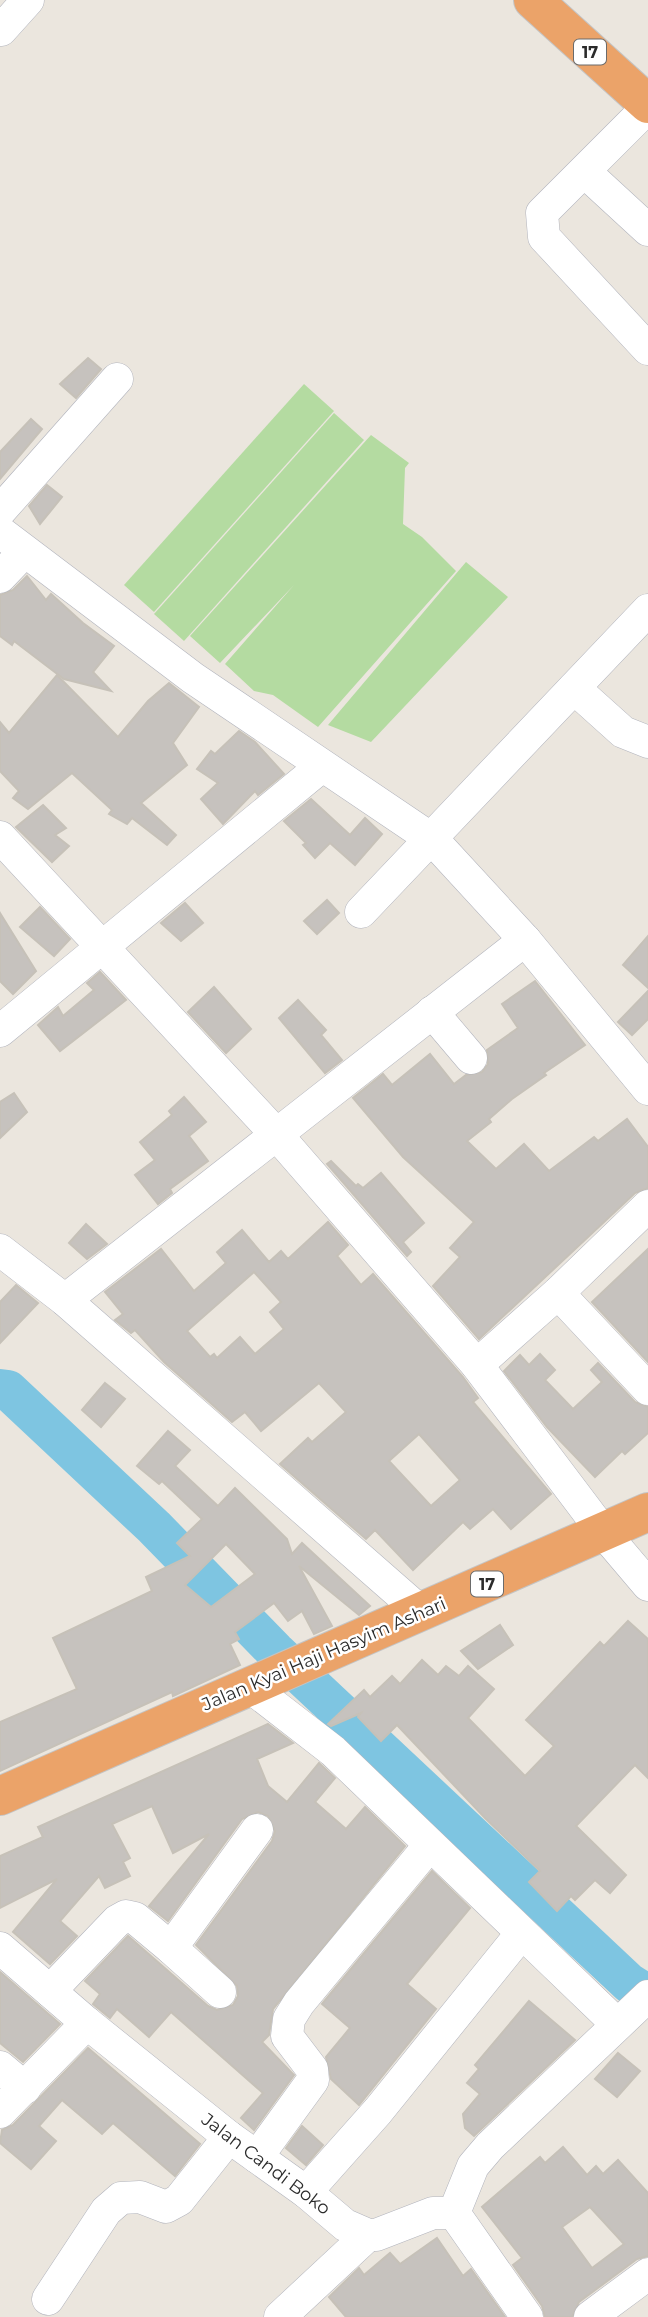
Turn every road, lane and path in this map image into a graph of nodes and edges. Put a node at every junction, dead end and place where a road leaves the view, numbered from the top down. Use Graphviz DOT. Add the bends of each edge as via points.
graph roads {
  1 [pos="28,0"];
  2 [pos="533,0"];
  3 [pos="1,30"];
  4 [pos="648,106"];
  5 [pos="585,172"];
  6 [pos="648,230"];
  7 [pos="648,349"];
  8 [pos="117,379"];
  9 [pos="0,512"];
  10 [pos="12,543"];
  11 [pos="0,576"];
  12 [pos="648,610"];
  13 [pos="574,688"];
  14 [pos="648,743"];
  15 [pos="322,766"];
  16 [pos="0,837"];
  17 [pos="433,840"];
  18 [pos="361,912"];
  19 [pos="525,940"];
  20 [pos="103,945"];
  21 [pos="432,1012"];
  22 [pos="0,1031"];
  23 [pos="471,1058"];
  24 [pos="646,1083"];
  25 [pos="277,1135"];
  26 [pos="648,1206"];
  27 [pos="2,1255"];
  28 [pos="558,1293"];
  29 [pos="65,1300"];
  30 [pos="477,1365"];
  31 [pos="648,1389"];
  32 [pos="648,1512"];
  33 [pos="603,1532"];
  34 [pos="648,1585"];
  35 [pos="421,1612"];
  36 [pos="265,1679"];
  37 [pos="0,1796"];
  38 [pos="257,1830"];
  39 [pos="429,1846"];
  40 [pos="521,1934"];
  41 [pos="0,1948"];
  42 [pos="171,1948"];
  43 [pos="50,1991"];
  44 [pos="220,1992"];
  45 [pos="633,2010"];
  46 [pos="87,2023"];
  47 [pos="0,2067"];
  48 [pos="25,2088"];
  49 [pos="0,2112"];
  50 [pos="229,2137"];
  51 [pos="257,2157"];
  52 [pos="306,2192"];
  53 [pos="454,2213"];
  54 [pos="368,2235"];
  55 [pos="648,2274"];
  56 [pos="48,2299"];
  57 [pos="287,2315"];
  58 [pos="527,2317"];
  59 [pos="590,2317"];
  1 -- 3 [label="street"];
  2 -- 4 [label="highway, 17"];
  4 -- 5 [label="street"];
  5 -- 6 [label="street"];
  5 -- 7 [label="street" via="542,213 544,237"];
  8 -- 9 [label="street"];
  10 -- 11 [label="street"];
  10 -- 15 [label="street" via="192,678"];
  12 -- 13 [label="street"];
  13 -- 14 [label="street" via="623,732"];
  13 -- 17 [label="street"];
  15 -- 17 [label="street"];
  15 -- 20 [label="street"];
  16 -- 20 [label="street"];
  17 -- 18 [label="street"];
  17 -- 19 [label="street"];
  19 -- 21 [label="street"];
  19 -- 24 [label="street"];
  20 -- 22 [label="street"];
  20 -- 25 [label="street"];
  21 -- 23 [label="street"];
  21 -- 25 [label="street"];
  25 -- 29 [label="street"];
  25 -- 30 [label="street"];
  26 -- 28 [label="street"];
  27 -- 29 [label="street"];
  28 -- 30 [label="street"];
  28 -- 31 [label="street"];
  29 -- 35 [label="street"];
  30 -- 33 [label="street"];
  32 -- 33 [label="highway, Jalan Kyai Haji Hasyim Ashari / 17"];
  33 -- 34 [label="street"];
  33 -- 35 [label="highway, Jalan Kyai Haji Hasyim Ashari / 17"];
  35 -- 36 [label="highway, Jalan Kyai Haji Hasyim Ashari / 17"];
  36 -- 37 [label="highway, Jalan Kyai Haji Hasyim Ashari / 17"];
  36 -- 39 [label="street"];
  38 -- 42 [label="street"];
  39 -- 40 [label="street"];
  39 -- 51 [label="street" via="289,2019 287,2036 312,2069 313,2080"];
  40 -- 45 [label="street"];
  40 -- 52 [label="street"];
  41 -- 43 [label="street, Jalan Candi Boko"];
  42 -- 43 [label="street" via="135,1918 125,1916"];
  42 -- 44 [label="street"];
  43 -- 46 [label="street, Jalan Candi Boko"];
  45 -- 53 [label="street" via="473,2166"];
  46 -- 48 [label="street"];
  46 -- 50 [label="street, Jalan Candi Boko"];
  47 -- 48 [label="street"];
  48 -- 49 [label="street"];
  50 -- 51 [label="street, Jalan Candi Boko"];
  50 -- 56 [label="street" via="180,2200 166,2207 140,2197 121,2198 106,2211"];
  51 -- 52 [label="street, Jalan Candi Boko"];
  52 -- 54 [label="street, Jalan Candi Boko" via="345,2225"];
  53 -- 54 [label="street" via="433,2213"];
  53 -- 58 [label="street"];
  54 -- 57 [label="street"];
  55 -- 59 [label="street"];
}
